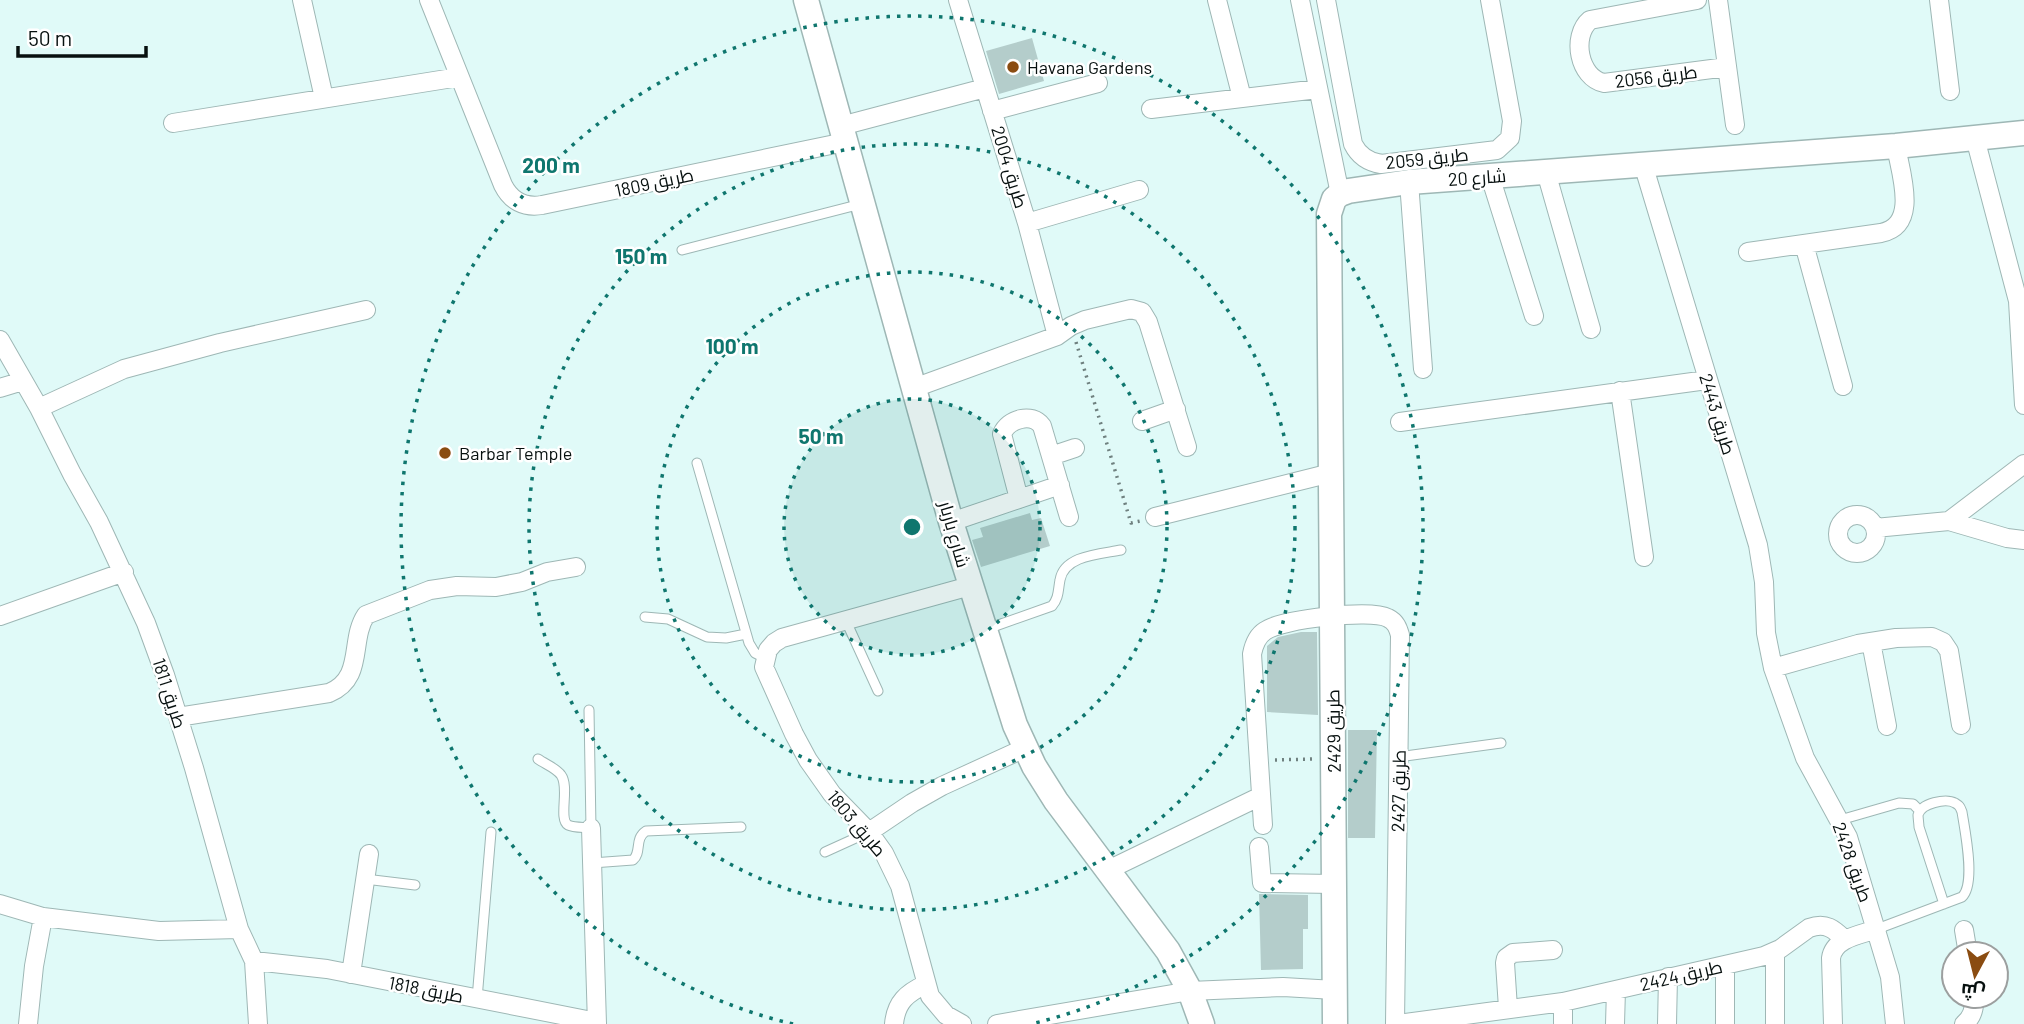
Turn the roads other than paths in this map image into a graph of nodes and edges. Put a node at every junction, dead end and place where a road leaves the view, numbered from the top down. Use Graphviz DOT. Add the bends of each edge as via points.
graph roads {
  1 [pos="302,0"];
  2 [pos="429,0"];
  3 [pos="806,0"];
  4 [pos="958,0"];
  5 [pos="1217,0"];
  6 [pos="1300,0"];
  7 [pos="1325,0"];
  8 [pos="1490,0"];
  9 [pos="1697,0"];
  10 [pos="1718,0"];
  11 [pos="1939,0"];
  12 [pos="1727,67"];
  13 [pos="459,77"];
  14 [pos="1098,83"];
  15 [pos="985,88"];
  16 [pos="1318,89"];
  17 [pos="1950,92"];
  18 [pos="324,98"];
  19 [pos="1242,98"];
  20 [pos="1151,108"];
  21 [pos="992,111"];
  22 [pos="173,123"];
  23 [pos="1735,125"];
  24 [pos="2024,133"];
  25 [pos="843,134"];
  26 [pos="1975,138"];
  27 [pos="1896,146"];
  28 [pos="1643,163"];
  29 [pos="1546,172"];
  30 [pos="1490,176"];
  31 [pos="1409,182"];
  32 [pos="1139,190"];
  33 [pos="1340,194"];
  34 [pos="862,203"];
  35 [pos="1027,223"];
  36 [pos="1804,244"];
  37 [pos="681,250"];
  38 [pos="1748,252"];
  39 [pos="366,310"];
  40 [pos="1534,316"];
  41 [pos="1591,329"];
  42 [pos="1064,331"];
  43 [pos="0,340"];
  44 [pos="1423,369"];
  45 [pos="1707,380"];
  46 [pos="23,381"];
  47 [pos="1843,386"];
  48 [pos="0,388"];
  49 [pos="914,388"];
  50 [pos="1620,391"];
  51 [pos="2024,405"];
  52 [pos="39,408"];
  53 [pos="1176,409"];
  54 [pos="1142,421"];
  55 [pos="1400,422"];
  56 [pos="1187,447"];
  57 [pos="1074,448"];
  58 [pos="1051,456"];
  59 [pos="697,463"];
  60 [pos="2024,464"];
  61 [pos="1331,473"];
  62 [pos="1060,485"];
  63 [pos="1019,499"];
  64 [pos="1069,517"];
  65 [pos="1155,517"];
  66 [pos="1949,521"];
  67 [pos="951,522"];
  68 [pos="1875,528"];
  69 [pos="2024,540"];
  70 [pos="1121,550"];
  71 [pos="1644,557"];
  72 [pos="576,567"];
  73 [pos="124,572"];
  74 [pos="970,586"];
  75 [pos="1332,615"];
  76 [pos="0,616"];
  77 [pos="645,617"];
  78 [pos="846,621"];
  79 [pos="984,630"];
  80 [pos="746,635"];
  81 [pos="1871,642"];
  82 [pos="765,658"];
  83 [pos="1773,668"];
  84 [pos="878,691"];
  85 [pos="589,710"];
  86 [pos="178,717"];
  87 [pos="1887,726"];
  88 [pos="1961,726"];
  89 [pos="1501,743"];
  90 [pos="1025,748"];
  91 [pos="1398,757"];
  92 [pos="538,760"];
  93 [pos="1261,796"];
  94 [pos="1920,811"];
  95 [pos="1840,820"];
  96 [pos="1263,825"];
  97 [pos="741,827"];
  98 [pos="591,828"];
  99 [pos="491,832"];
  100 [pos="869,832"];
  101 [pos="1259,848"];
  102 [pos="825,852"];
  103 [pos="369,854"];
  104 [pos="592,863"];
  105 [pos="1108,870"];
  106 [pos="365,878"];
  107 [pos="1335,884"];
  108 [pos="415,885"];
  109 [pos="0,904"];
  110 [pos="1944,904"];
  111 [pos="43,917"];
  112 [pos="239,929"];
  113 [pos="1877,929"];
  114 [pos="1964,930"];
  115 [pos="1845,940"];
  116 [pos="1966,940"];
  117 [pos="1553,950"];
  118 [pos="1775,952"];
  119 [pos="254,961"];
  120 [pos="1725,965"];
  121 [pos="351,974"];
  122 [pos="1668,978"];
  123 [pos="926,984"];
  124 [pos="1335,990"];
  125 [pos="1616,990"];
  126 [pos="1190,991"];
  127 [pos="477,999"];
  128 [pos="1563,1002"];
  129 [pos="1506,1014"];
  130 [pos="1049,1020"];
  131 [pos="1453,1020"];
  132 [pos="597,1023"];
  133 [pos="954,1023"];
  134 [pos="28,1024"];
  135 [pos="258,1024"];
  136 [pos="894,1024"];
  137 [pos="997,1024"];
  138 [pos="1202,1024"];
  139 [pos="1335,1024"];
  140 [pos="1396,1024"];
  141 [pos="1563,1024"];
  142 [pos="1615,1024"];
  143 [pos="1667,1024"];
  144 [pos="1725,1024"];
  145 [pos="1775,1024"];
  146 [pos="1833,1024"];
  147 [pos="1895,1024"];
  1 -- 18 [label="street"];
  2 -- 13 [label="street, طريق 1809"];
  3 -- 25 [label="street, شارع باربار"];
  4 -- 15 [label="street, طريق 2004"];
  5 -- 19 [label="street"];
  6 -- 16 [label="street"];
  7 -- 8 [label="street, طريق 2059" via="1353,144 1361,156 1381,164 1497,150 1510,138 1513,121"];
  9 -- 12 [label="street, طريق 2056" via="1590,20 1579,39 1584,68 1594,80 1604,83"];
  10 -- 12 [label="street"];
  11 -- 17 [label="street"];
  12 -- 23 [label="street"];
  13 -- 18 [label="street"];
  13 -- 25 [label="street, طريق 1809" via="506,191 528,206"];
  14 -- 21 [label="street"];
  15 -- 21 [label="street, طريق 2004"];
  15 -- 25 [label="street, طريق 1809"];
  16 -- 19 [label="street"];
  16 -- 33 [label="street"];
  18 -- 22 [label="street"];
  19 -- 20 [label="street"];
  21 -- 35 [label="street, طريق 2004"];
  24 -- 26 [label="street, شارع 20"];
  25 -- 34 [label="street, شارع باربار"];
  26 -- 27 [label="street, شارع 20"];
  26 -- 51 [label="street" via="2018,300"];
  27 -- 28 [label="street, شارع 20"];
  27 -- 36 [label="street" via="1905,208 1898,225 1881,233"];
  28 -- 29 [label="street, شارع 20"];
  28 -- 45 [label="street, طريق 2443"];
  29 -- 30 [label="street, شارع 20"];
  29 -- 41 [label="street"];
  30 -- 31 [label="street, شارع 20"];
  30 -- 40 [label="street"];
  31 -- 33 [label="street, شارع 20"];
  31 -- 44 [label="street"];
  32 -- 35 [label="street"];
  33 -- 61 [label="street" via="1329,215"];
  34 -- 37 [label="lane"];
  34 -- 49 [label="street, شارع باربار"];
  35 -- 42 [label="street, طريق 2004"];
  36 -- 38 [label="street"];
  36 -- 47 [label="street"];
  39 -- 52 [label="street" via="124,369"];
  42 -- 49 [label="street"];
  42 -- 53 [label="street" via="1126,309 1142,312"];
  43 -- 46 [label="street, طريق 1811"];
  45 -- 50 [label="street"];
  45 -- 83 [label="street, طريق 2443" via="1761,557"];
  46 -- 48 [label="street"];
  46 -- 52 [label="street, طريق 1811"];
  49 -- 67 [label="street, شارع باربار"];
  50 -- 55 [label="street"];
  50 -- 71 [label="street"];
  52 -- 73 [label="street, طريق 1811"];
  53 -- 54 [label="street"];
  53 -- 56 [label="street"];
  57 -- 58 [label="street"];
  58 -- 62 [label="street"];
  58 -- 63 [label="street" via="1042,426 1034,418 1009,423 1003,430"];
  59 -- 80 [label="lane, طريق 1803"];
  60 -- 66 [label="street"];
  61 -- 65 [label="street"];
  61 -- 75 [label="street, طريق 2429"];
  62 -- 63 [label="street"];
  62 -- 64 [label="street"];
  63 -- 67 [label="street"];
  66 -- 68 [label="street"];
  66 -- 69 [label="street"];
  67 -- 74 [label="street, شارع باربار"];
  70 -- 79 [label="lane" via="1070,563 1061,574 1058,598 1052,606"];
  72 -- 86 [label="street" via="496,587 430,590 366,615 351,673 329,693"];
  73 -- 76 [label="street"];
  73 -- 86 [label="street, طريق 1811"];
  74 -- 78 [label="street"];
  74 -- 79 [label="street, شارع باربار"];
  75 -- 91 [label="street, طريق 2427" via="1382,616 1399,630"];
  75 -- 93 [label="street" via="1276,626 1257,639 1252,653"];
  75 -- 107 [label="street, طريق 2429"];
  77 -- 80 [label="lane" via="668,619 707,637"];
  78 -- 82 [label="street" via="782,638"];
  78 -- 84 [label="lane"];
  79 -- 90 [label="street, شارع باربار"];
  80 -- 82 [label="lane, طريق 1803" via="751,649"];
  81 -- 83 [label="street"];
  81 -- 87 [label="street"];
  81 -- 88 [label="street" via="1927,636 1942,642 1951,656"];
  82 -- 100 [label="street, طريق 1803" via="767,676 808,760 832,794"];
  83 -- 95 [label="street, طريق 2428" via="1805,758"];
  85 -- 98 [label="lane"];
  86 -- 112 [label="street, طريق 1811"];
  89 -- 91 [label="lane"];
  90 -- 100 [label="street" via="942,786"];
  90 -- 105 [label="street, شارع باربار" via="1056,801"];
  91 -- 140 [label="street, طريق 2427"];
  92 -- 98 [label="lane" via="563,777 566,823"];
  93 -- 96 [label="street"];
  93 -- 105 [label="street"];
  94 -- 95 [label="lane" via="1913,804 1899,803"];
  94 -- 110 [label="lane" via="1919,827"];
  94 -- 110 [label="lane" via="1938,802 1953,802 1962,812 1968,889 1962,897"];
  95 -- 113 [label="street, طريق 2428"];
  97 -- 104 [label="lane" via="646,831 639,838 633,860"];
  98 -- 104 [label="street"];
  99 -- 127 [label="lane"];
  100 -- 102 [label="lane"];
  100 -- 123 [label="street, طريق 1803" via="900,886"];
  101 -- 107 [label="street" via="1262,883"];
  103 -- 106 [label="street"];
  104 -- 132 [label="street"];
  105 -- 126 [label="street, شارع باربار" via="1161,941"];
  106 -- 108 [label="lane"];
  106 -- 121 [label="street"];
  107 -- 124 [label="street, طريق 2429"];
  109 -- 111 [label="street"];
  110 -- 113 [label="lane"];
  111 -- 112 [label="street" via="159,931"];
  111 -- 134 [label="street"];
  112 -- 119 [label="street, طريق 1811"];
  113 -- 115 [label="street"];
  113 -- 147 [label="street, طريق 2428" via="1890,977"];
  114 -- 116 [label="street"];
  115 -- 118 [label="street, طريق 2424" via="1835,929 1815,926"];
  115 -- 146 [label="street" via="1832,953"];
  117 -- 129 [label="street" via="1513,953 1506,958"];
  118 -- 120 [label="street, طريق 2424"];
  118 -- 145 [label="street"];
  119 -- 121 [label="street, طريق 1818"];
  119 -- 135 [label="street, طريق 1811"];
  120 -- 122 [label="street, طريق 2424"];
  120 -- 144 [label="street"];
  121 -- 127 [label="street, طريق 1818"];
  122 -- 125 [label="street, طريق 2424"];
  122 -- 143 [label="street"];
  123 -- 133 [label="street, طريق 1803" via="937,1006"];
  123 -- 136 [label="street" via="904,996"];
  124 -- 126 [label="street"];
  124 -- 139 [label="street, طريق 2429"];
  125 -- 128 [label="street, طريق 2424"];
  125 -- 142 [label="street"];
  126 -- 130 [label="street"];
  126 -- 138 [label="street, شارع باربار"];
  127 -- 132 [label="street, طريق 1818"];
  128 -- 129 [label="street, طريق 2424"];
  128 -- 141 [label="street"];
  129 -- 131 [label="street, طريق 2424"];
  130 -- 137 [label="street"];
  131 -- 140 [label="street, طريق 2424"];
}
